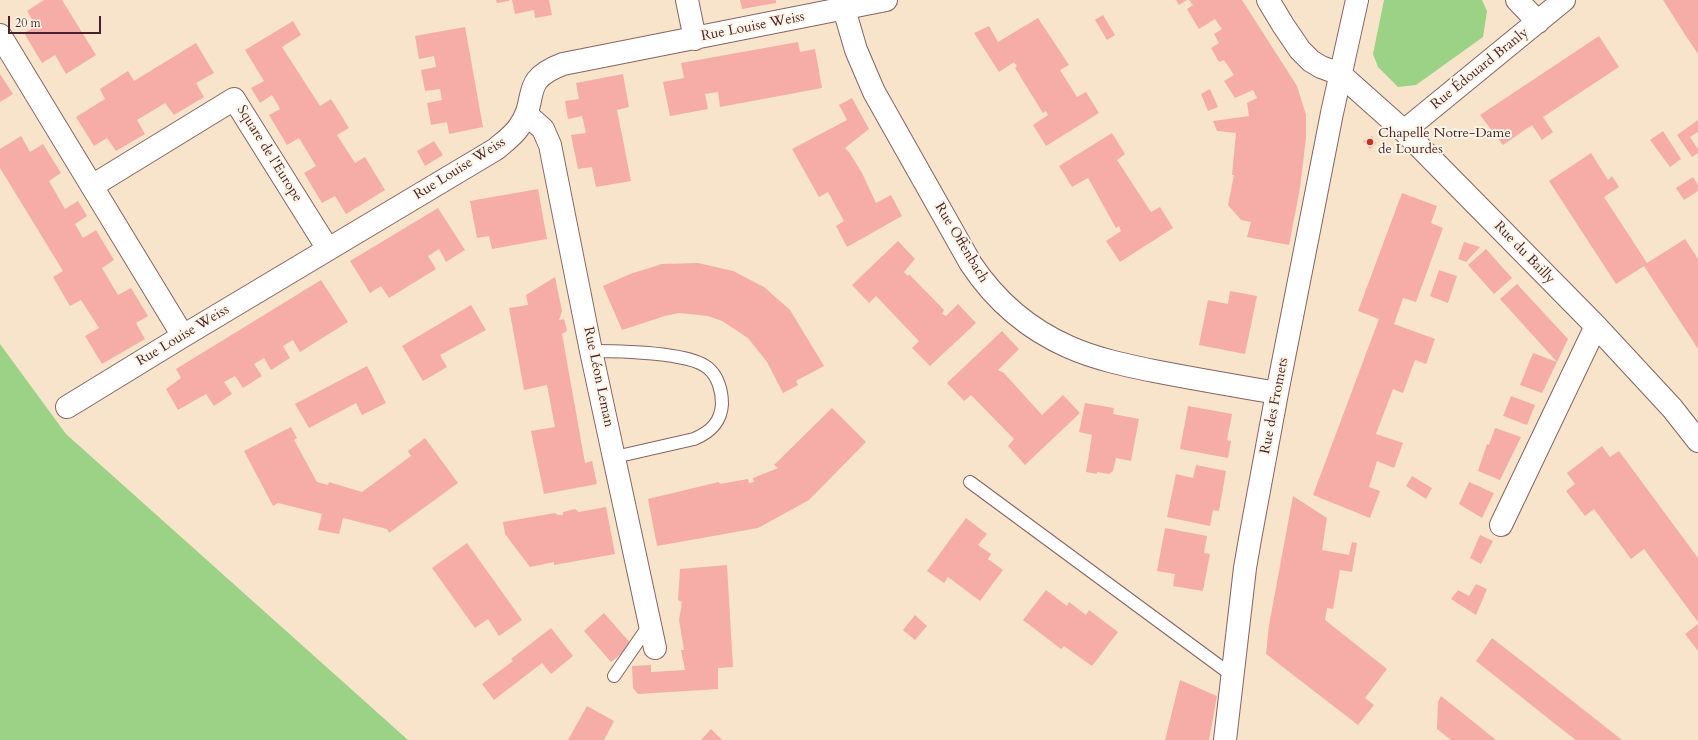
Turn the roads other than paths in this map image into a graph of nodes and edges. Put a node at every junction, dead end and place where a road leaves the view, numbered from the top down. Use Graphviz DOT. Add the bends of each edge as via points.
graph roads {
  1 [pos="687,0"];
  2 [pos="886,0"];
  3 [pos="1268,0"];
  4 [pos="1357,0"];
  5 [pos="1517,0"];
  6 [pos="1564,0"];
  7 [pos="844,9"];
  8 [pos="1538,22"];
  9 [pos="0,34"];
  10 [pos="695,39"];
  11 [pos="1340,74"];
  12 [pos="526,114"];
  13 [pos="1404,131"];
  14 [pos="92,186"];
  15 [pos="328,249"];
  16 [pos="1596,326"];
  17 [pos="183,336"];
  18 [pos="592,351"];
  19 [pos="1277,393"];
  20 [pos="67,407"];
  21 [pos="1698,441"];
  22 [pos="615,457"];
  23 [pos="970,482"];
  24 [pos="1501,525"];
  25 [pos="650,624"];
  26 [pos="655,648"];
  27 [pos="614,676"];
  28 [pos="1233,676"];
  29 [pos="1225,740"];
  1 -- 10 [label="street"];
  2 -- 7 [label="street, Rue Louise Weiss"];
  3 -- 11 [label="street" via="1300,50 1321,67"];
  4 -- 11 [label="street, Rue des Fromets"];
  5 -- 8 [label="street, Rue Édouard Branly"];
  6 -- 8 [label="street, Rue Édouard Branly"];
  7 -- 10 [label="street, Rue Louise Weiss"];
  7 -- 19 [label="street, Rue Offenbach" via="856,50 874,92 970,264 996,297 1011,311 1051,338 1070,348 1095,356 1170,374"];
  8 -- 13 [label="street, Rue Édouard Branly"];
  9 -- 14 [label="street"];
  10 -- 12 [label="street, Rue Louise Weiss" via="563,64 550,69 534,84"];
  11 -- 13 [label="street, Rue du Bailly"];
  11 -- 19 [label="street, Rue des Fromets"];
  12 -- 15 [label="street, Rue Louise Weiss" via="520,127 496,148"];
  12 -- 18 [label="street, Rue Léon Leman" via="543,129 550,145"];
  13 -- 16 [label="street, Rue du Bailly"];
  14 -- 15 [label="street, Square de l'Europe" via="234,99"];
  14 -- 17 [label="street"];
  15 -- 17 [label="street, Rue Louise Weiss"];
  16 -- 21 [label="street, Rue du Bailly" via="1667,402"];
  16 -- 24 [label="street"];
  17 -- 20 [label="street, Rue Louise Weiss"];
  18 -- 22 [label="street, Rue Léon Leman"];
  18 -- 22 [label="lane" via="632,351 698,362 708,367 716,376 720,388 721,414 706,434"];
  19 -- 28 [label="street, Rue des Fromets" via="1245,568"];
  22 -- 25 [label="street, Rue Léon Leman"];
  23 -- 28 [label="lane"];
  25 -- 26 [label="street, Rue Léon Leman"];
  25 -- 27 [label="lane"];
  28 -- 29 [label="street, Rue des Fromets"];
}
